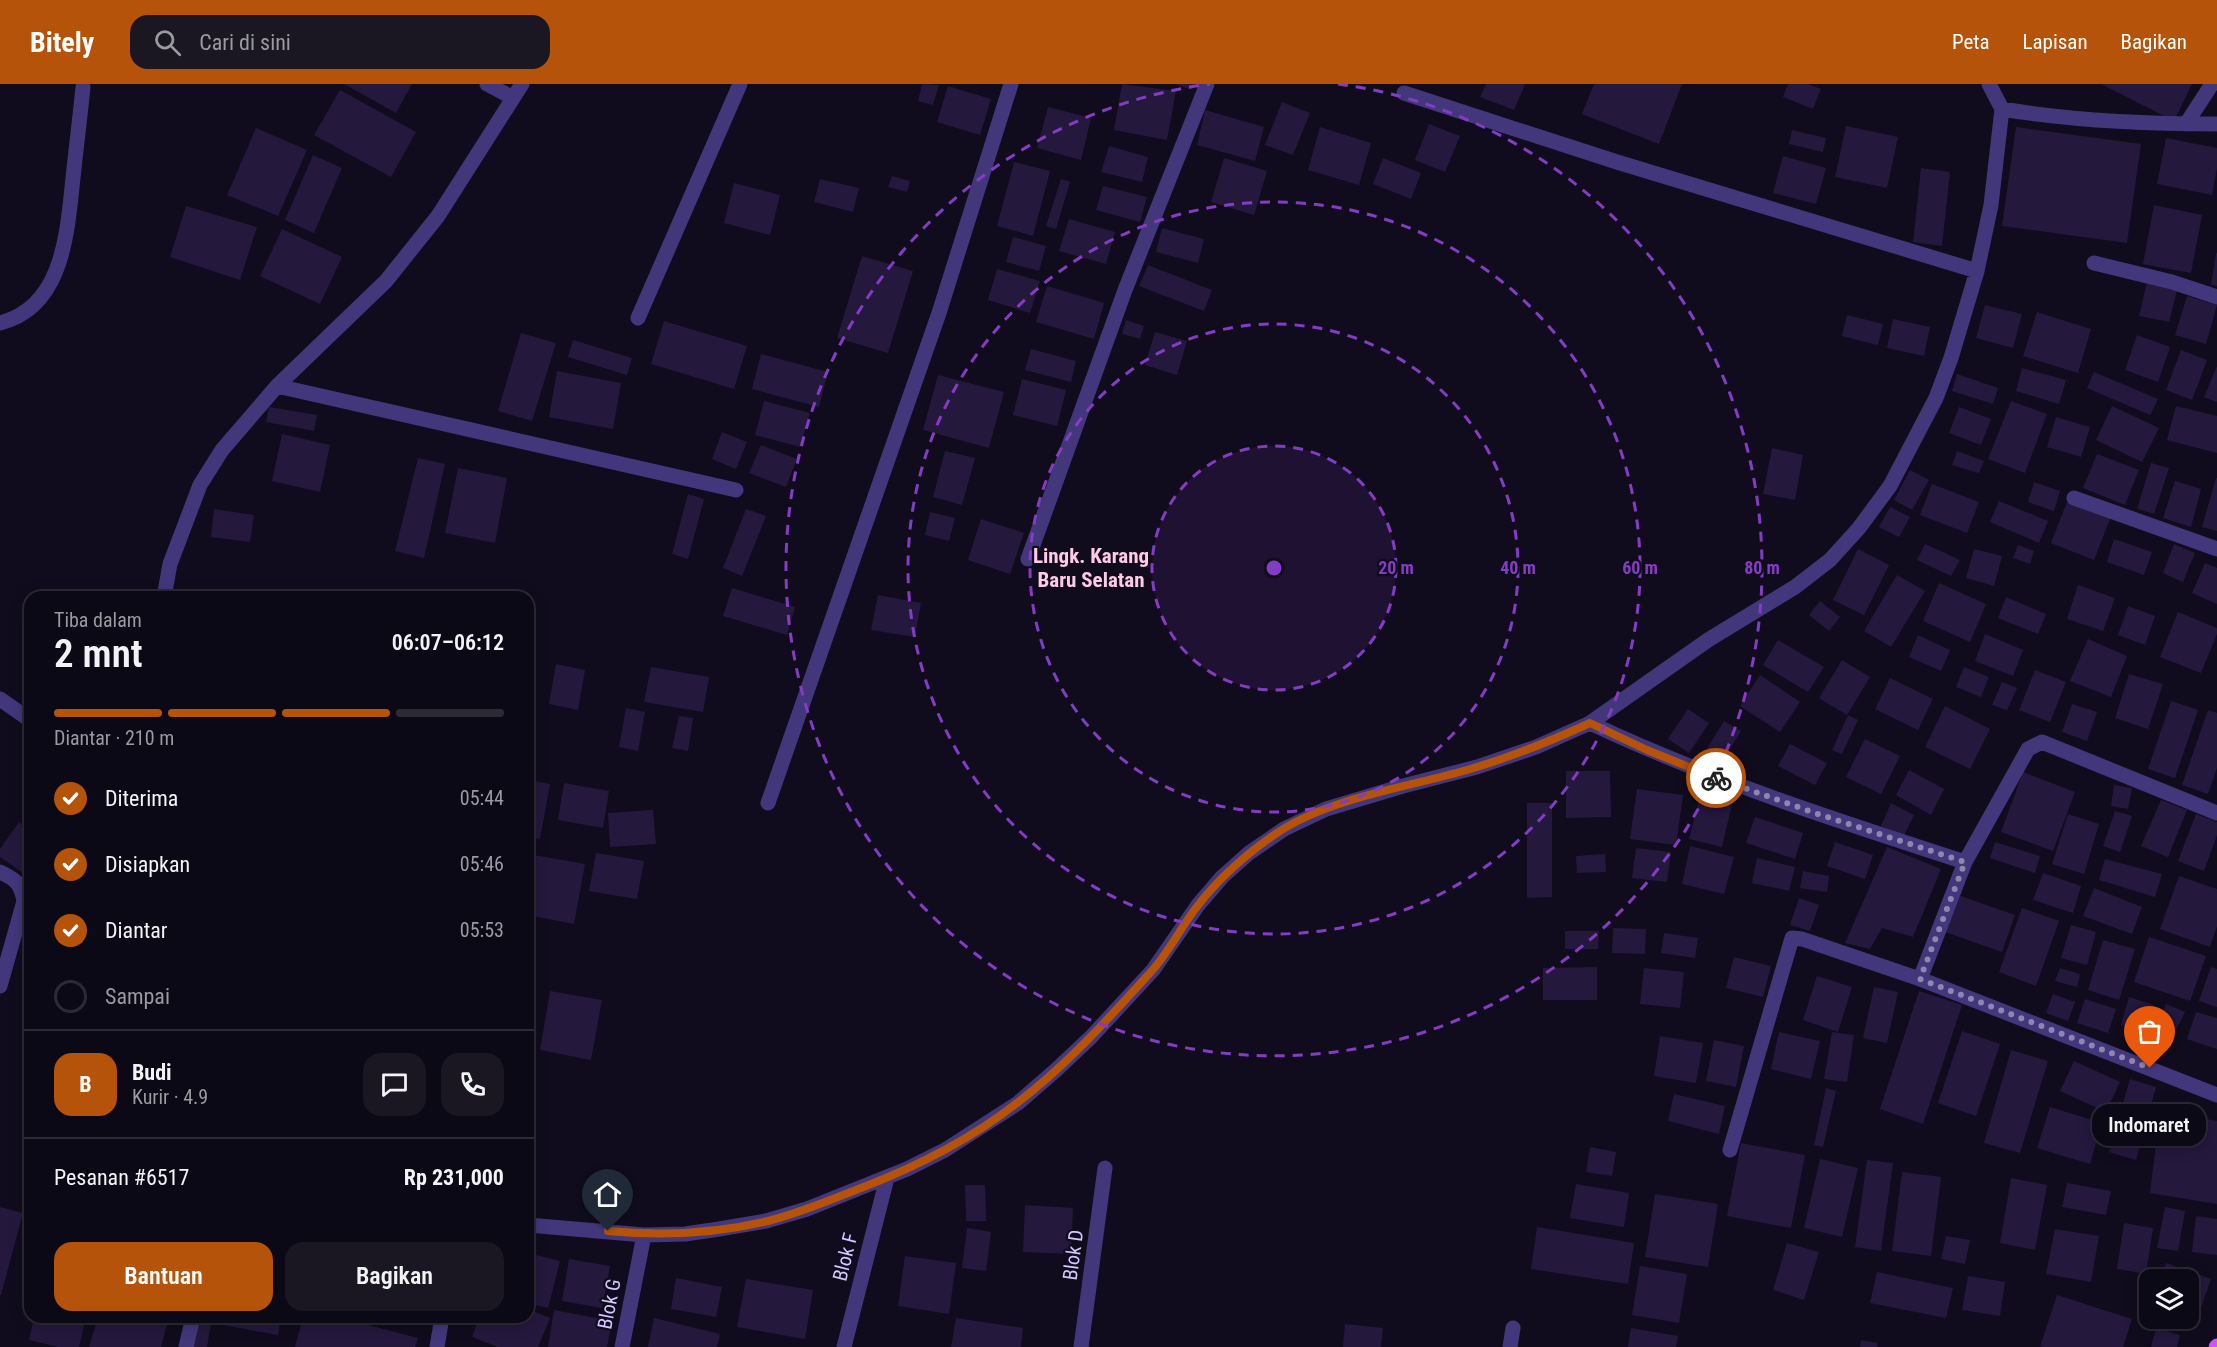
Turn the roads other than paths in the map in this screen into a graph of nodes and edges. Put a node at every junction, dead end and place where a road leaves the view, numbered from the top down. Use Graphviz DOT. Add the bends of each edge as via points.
graph roads {
  1 [pos="487,84"];
  2 [pos="522,84"];
  3 [pos="740,84"];
  4 [pos="1011,84"];
  5 [pos="1207,84"];
  6 [pos="1989,84"];
  7 [pos="2212,84"];
  8 [pos="80,85"];
  9 [pos="1404,93"];
  10 [pos="513,98"];
  11 [pos="2002,109"];
  12 [pos="2186,124"];
  13 [pos="2217,124"];
  14 [pos="2094,263"];
  15 [pos="1977,271"];
  16 [pos="2217,297"];
  17 [pos="638,318"];
  18 [pos="0,323"];
  19 [pos="277,386"];
  20 [pos="736,490"];
  21 [pos="2074,498"];
  22 [pos="2217,549"];
  23 [pos="1028,559"];
  24 [pos="165,591"];
  25 [pos="0,699"];
  26 [pos="24,716"];
  27 [pos="1590,723"];
  28 [pos="768,802"];
  29 [pos="2217,813"];
  30 [pos="1965,862"];
  31 [pos="0,872"];
  32 [pos="1920,979"];
  33 [pos="0,986"];
  34 [pos="2217,1095"];
  35 [pos="1730,1150"];
  36 [pos="1105,1168"];
  37 [pos="887,1178"];
  38 [pos="534,1226"];
  39 [pos="644,1235"];
  40 [pos="192,1323"];
  41 [pos="441,1323"];
  42 [pos="1513,1328"];
  43 [pos="186,1347"];
  44 [pos="437,1347"];
  45 [pos="622,1347"];
  46 [pos="844,1347"];
  47 [pos="1082,1347"];
  48 [pos="1510,1347"];
  1 -- 10 [label="street"];
  2 -- 10 [label="street"];
  3 -- 17 [label="street"];
  4 -- 28 [label="street" via="939,313"];
  5 -- 23 [label="street" via="1125,290"];
  6 -- 11 [label="street"];
  7 -- 12 [label="street"];
  8 -- 18 [label="street" via="66,246 45,292 32,307"];
  9 -- 15 [label="street"];
  10 -- 19 [label="street" via="438,216 386,281"];
  11 -- 12 [label="street" via="2053,117"];
  11 -- 15 [label="street" via="1991,205"];
  12 -- 13 [label="street"];
  14 -- 16 [label="street"];
  15 -- 27 [label="street" via="1936,398 1890,486 1858,528 1830,560 1795,587 1708,640"];
  19 -- 20 [label="street"];
  19 -- 24 [label="street" via="222,450 200,485 170,564"];
  21 -- 22 [label="street"];
  25 -- 26 [label="street"];
  27 -- 30 [label="street" via="1723,780"];
  27 -- 37 [label="street" via="1477,767 1326,809 1284,829 1222,877 1153,970 1091,1037 1018,1103 945,1150"];
  29 -- 30 [label="street" via="2042,742 2028,749"];
  30 -- 32 [label="street"];
  31 -- 33 [label="street" via="17,880 24,901"];
  32 -- 34 [label="street"];
  32 -- 35 [label="street" via="1792,938"];
  36 -- 47 [label="street, Blok D"];
  37 -- 39 [label="street" via="766,1221 685,1234"];
  37 -- 46 [label="street, Blok F"];
  38 -- 39 [label="street"];
  39 -- 45 [label="street, Blok G"];
  40 -- 43 [label="street"];
  41 -- 44 [label="street"];
  42 -- 48 [label="street"];
}
